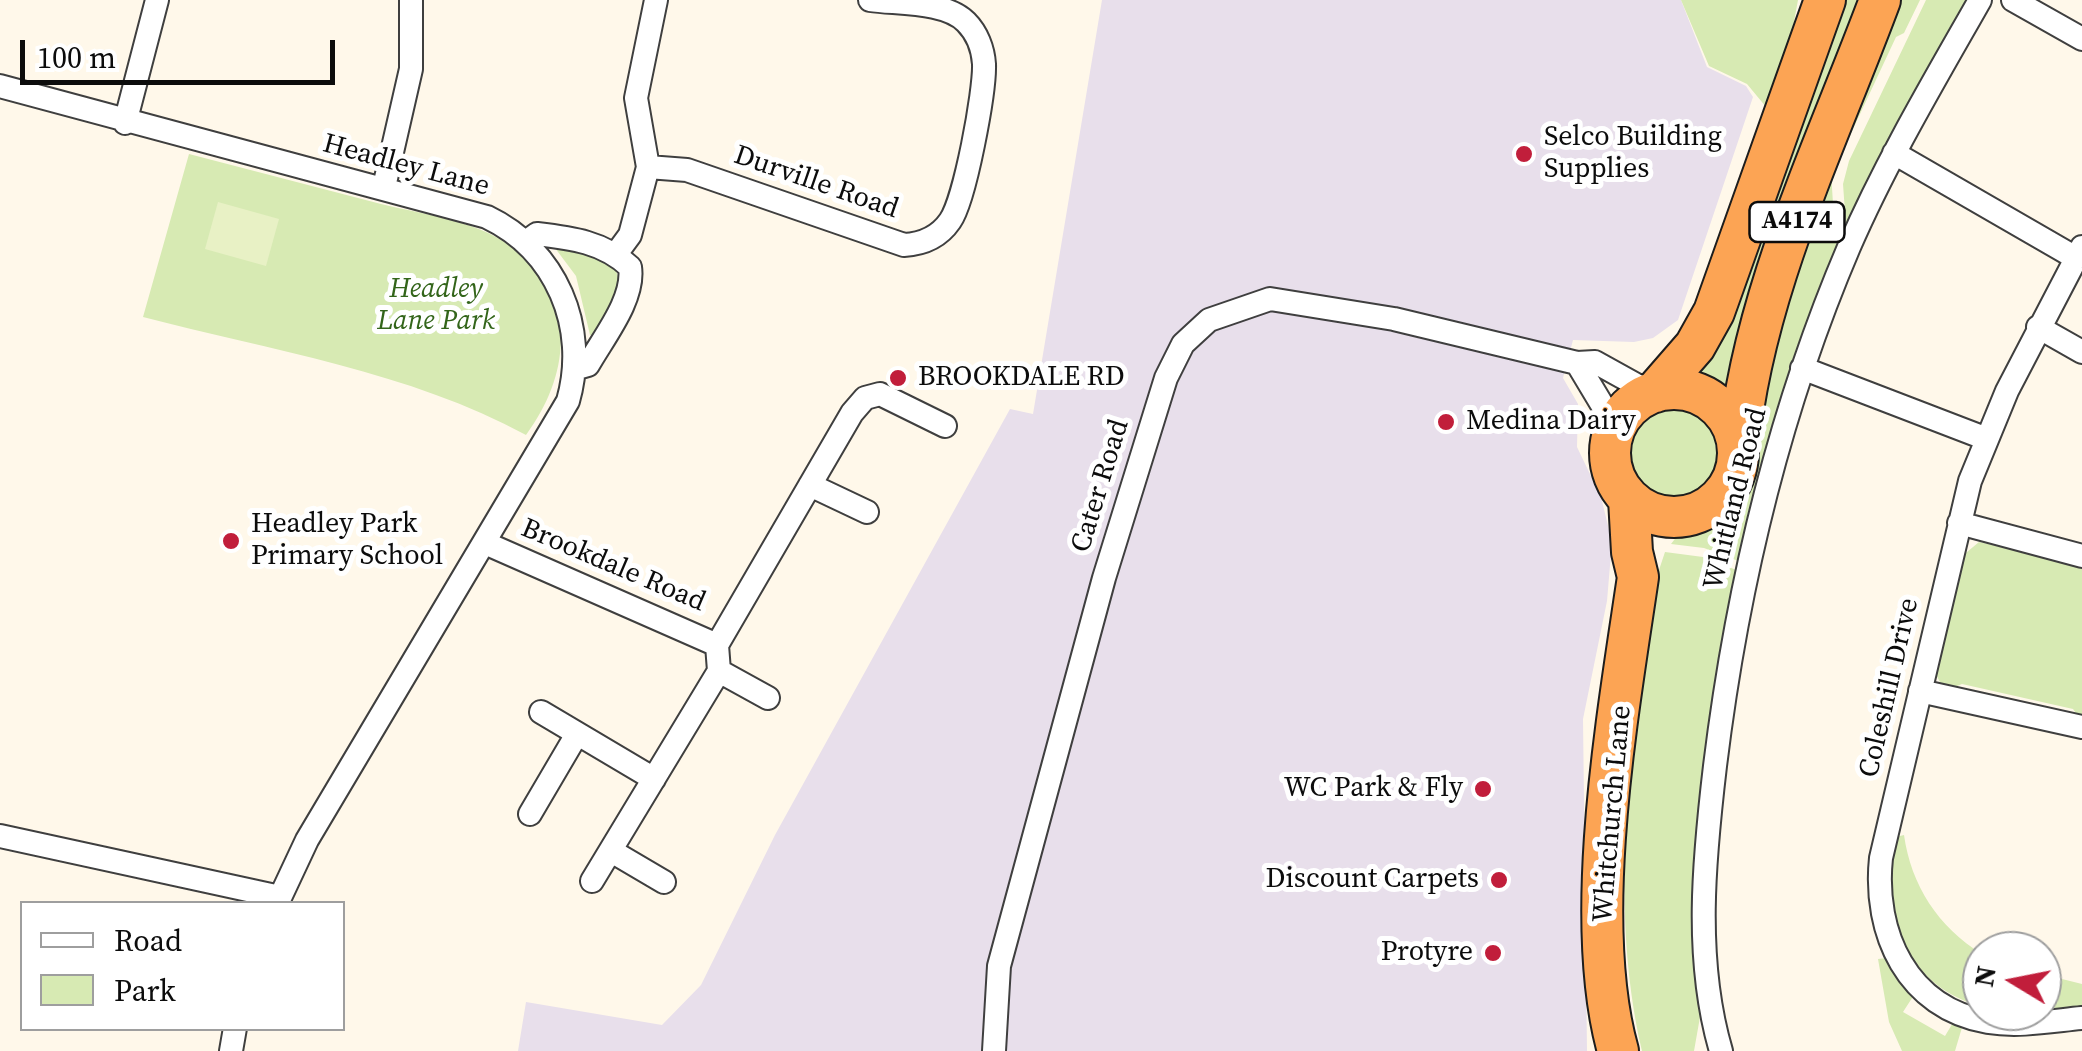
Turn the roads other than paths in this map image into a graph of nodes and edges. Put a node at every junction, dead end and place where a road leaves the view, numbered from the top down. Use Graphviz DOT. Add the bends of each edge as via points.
graph roads {
  1 [pos="157,0"];
  2 [pos="411,0"];
  3 [pos="656,0"];
  4 [pos="870,0"];
  5 [pos="1814,0"];
  6 [pos="1824,0"];
  7 [pos="1880,0"];
  8 [pos="1980,0"];
  9 [pos="2013,0"];
  10 [pos="2082,39"];
  11 [pos="1798,73"];
  12 [pos="0,86"];
  13 [pos="125,123"];
  14 [pos="1894,153"];
  15 [pos="648,167"];
  16 [pos="384,187"];
  17 [pos="526,242"];
  18 [pos="2079,252"];
  19 [pos="616,254"];
  20 [pos="2038,327"];
  21 [pos="2082,352"];
  22 [pos="1578,363"];
  23 [pos="1802,368"];
  24 [pos="574,369"];
  25 [pos="1653,392"];
  26 [pos="945,426"];
  27 [pos="1613,433"];
  28 [pos="1987,439"];
  29 [pos="1738,450"];
  30 [pos="810,485"];
  31 [pos="1630,499"];
  32 [pos="866,512"];
  33 [pos="1679,517"];
  34 [pos="1959,524"];
  35 [pos="485,543"];
  36 [pos="2082,556"];
  37 [pos="1638,576"];
  38 [pos="717,645"];
  39 [pos="719,670"];
  40 [pos="1920,691"];
  41 [pos="768,698"];
  42 [pos="541,712"];
  43 [pos="2082,728"];
  44 [pos="577,734"];
  45 [pos="654,779"];
  46 [pos="530,814"];
  47 [pos="0,836"];
  48 [pos="614,852"];
  49 [pos="592,880"];
  50 [pos="664,882"];
  51 [pos="278,900"];
  52 [pos="2082,1018"];
  53 [pos="994,1051"];
  54 [pos="1618,1051"];
  55 [pos="1721,1051"];
  1 -- 13 [label="street"];
  2 -- 16 [label="street" via="411,69"];
  3 -- 15 [label="street" via="636,98"];
  4 -- 15 [label="street, Durville Road" via="952,12 980,42 984,65 962,194 938,235 904,245 688,170"];
  5 -- 11 [label="highway"];
  6 -- 11 [label="highway, A4174"];
  7 -- 29 [label="highway, A4174" via="1770,298"];
  8 -- 14 [label="street, Whitland Road"];
  9 -- 10 [label="street"];
  11 -- 25 [label="highway, A4174" via="1714,312 1696,346"];
  12 -- 13 [label="street, Headley Lane"];
  13 -- 16 [label="street, Headley Lane"];
  14 -- 18 [label="street"];
  14 -- 23 [label="street, Whitland Road"];
  15 -- 19 [label="street" via="630,236"];
  16 -- 17 [label="street, Headley Lane" via="487,217"];
  17 -- 19 [label="street" via="537,234 564,237"];
  17 -- 24 [label="street, Headley Lane" via="568,304"];
  18 -- 20 [label="street, Coleshill Drive"];
  19 -- 24 [label="street" via="630,266 629,287 588,365"];
  20 -- 21 [label="street"];
  20 -- 28 [label="street, Coleshill Drive"];
  22 -- 25 [label="street, Cater Road" via="1606,366"];
  22 -- 27 [label="street"];
  22 -- 53 [label="street, Cater Road" via="1394,319 1270,298 1208,320 1183,344 1166,378 1104,578 999,966"];
  23 -- 28 [label="street"];
  23 -- 55 [label="street, Whitland Road" via="1766,487 1731,648 1714,776 1704,948"];
  24 -- 35 [label="street, Headley Lane" via="568,401"];
  25 -- 27 [label="highway" via="1622,416"];
  25 -- 29 [label="highway" via="1688,390 1708,399 1724,413"];
  26 -- 30 [label="street, Brookdale Road" via="880,394 865,398"];
  27 -- 31 [label="highway" via="1612,472"];
  28 -- 34 [label="street, Coleshill Drive"];
  29 -- 33 [label="highway" via="1731,481 1717,500"];
  30 -- 32 [label="street"];
  30 -- 38 [label="street, Brookdale Road"];
  31 -- 33 [label="highway" via="1661,516"];
  31 -- 37 [label="highway, Whitchurch Lane"];
  33 -- 37 [label="highway, Whitchurch Lane"];
  34 -- 36 [label="street"];
  34 -- 40 [label="street, Coleshill Drive"];
  35 -- 38 [label="street, Brookdale Road"];
  35 -- 51 [label="street, Headley Lane" via="307,840"];
  37 -- 54 [label="highway, Whitchurch Lane" via="1614,754 1602,932"];
  38 -- 39 [label="street, Brookdale Road"];
  39 -- 41 [label="street"];
  39 -- 45 [label="street"];
  40 -- 43 [label="street"];
  40 -- 52 [label="street, Coleshill Drive" via="1881,858 1878,892 1890,947 1934,1000 1961,1013 2014,1024"];
  42 -- 44 [label="street"];
  44 -- 45 [label="street"];
  44 -- 46 [label="street"];
  45 -- 48 [label="street"];
  47 -- 51 [label="street"];
  48 -- 49 [label="street"];
  48 -- 50 [label="street"];
}
